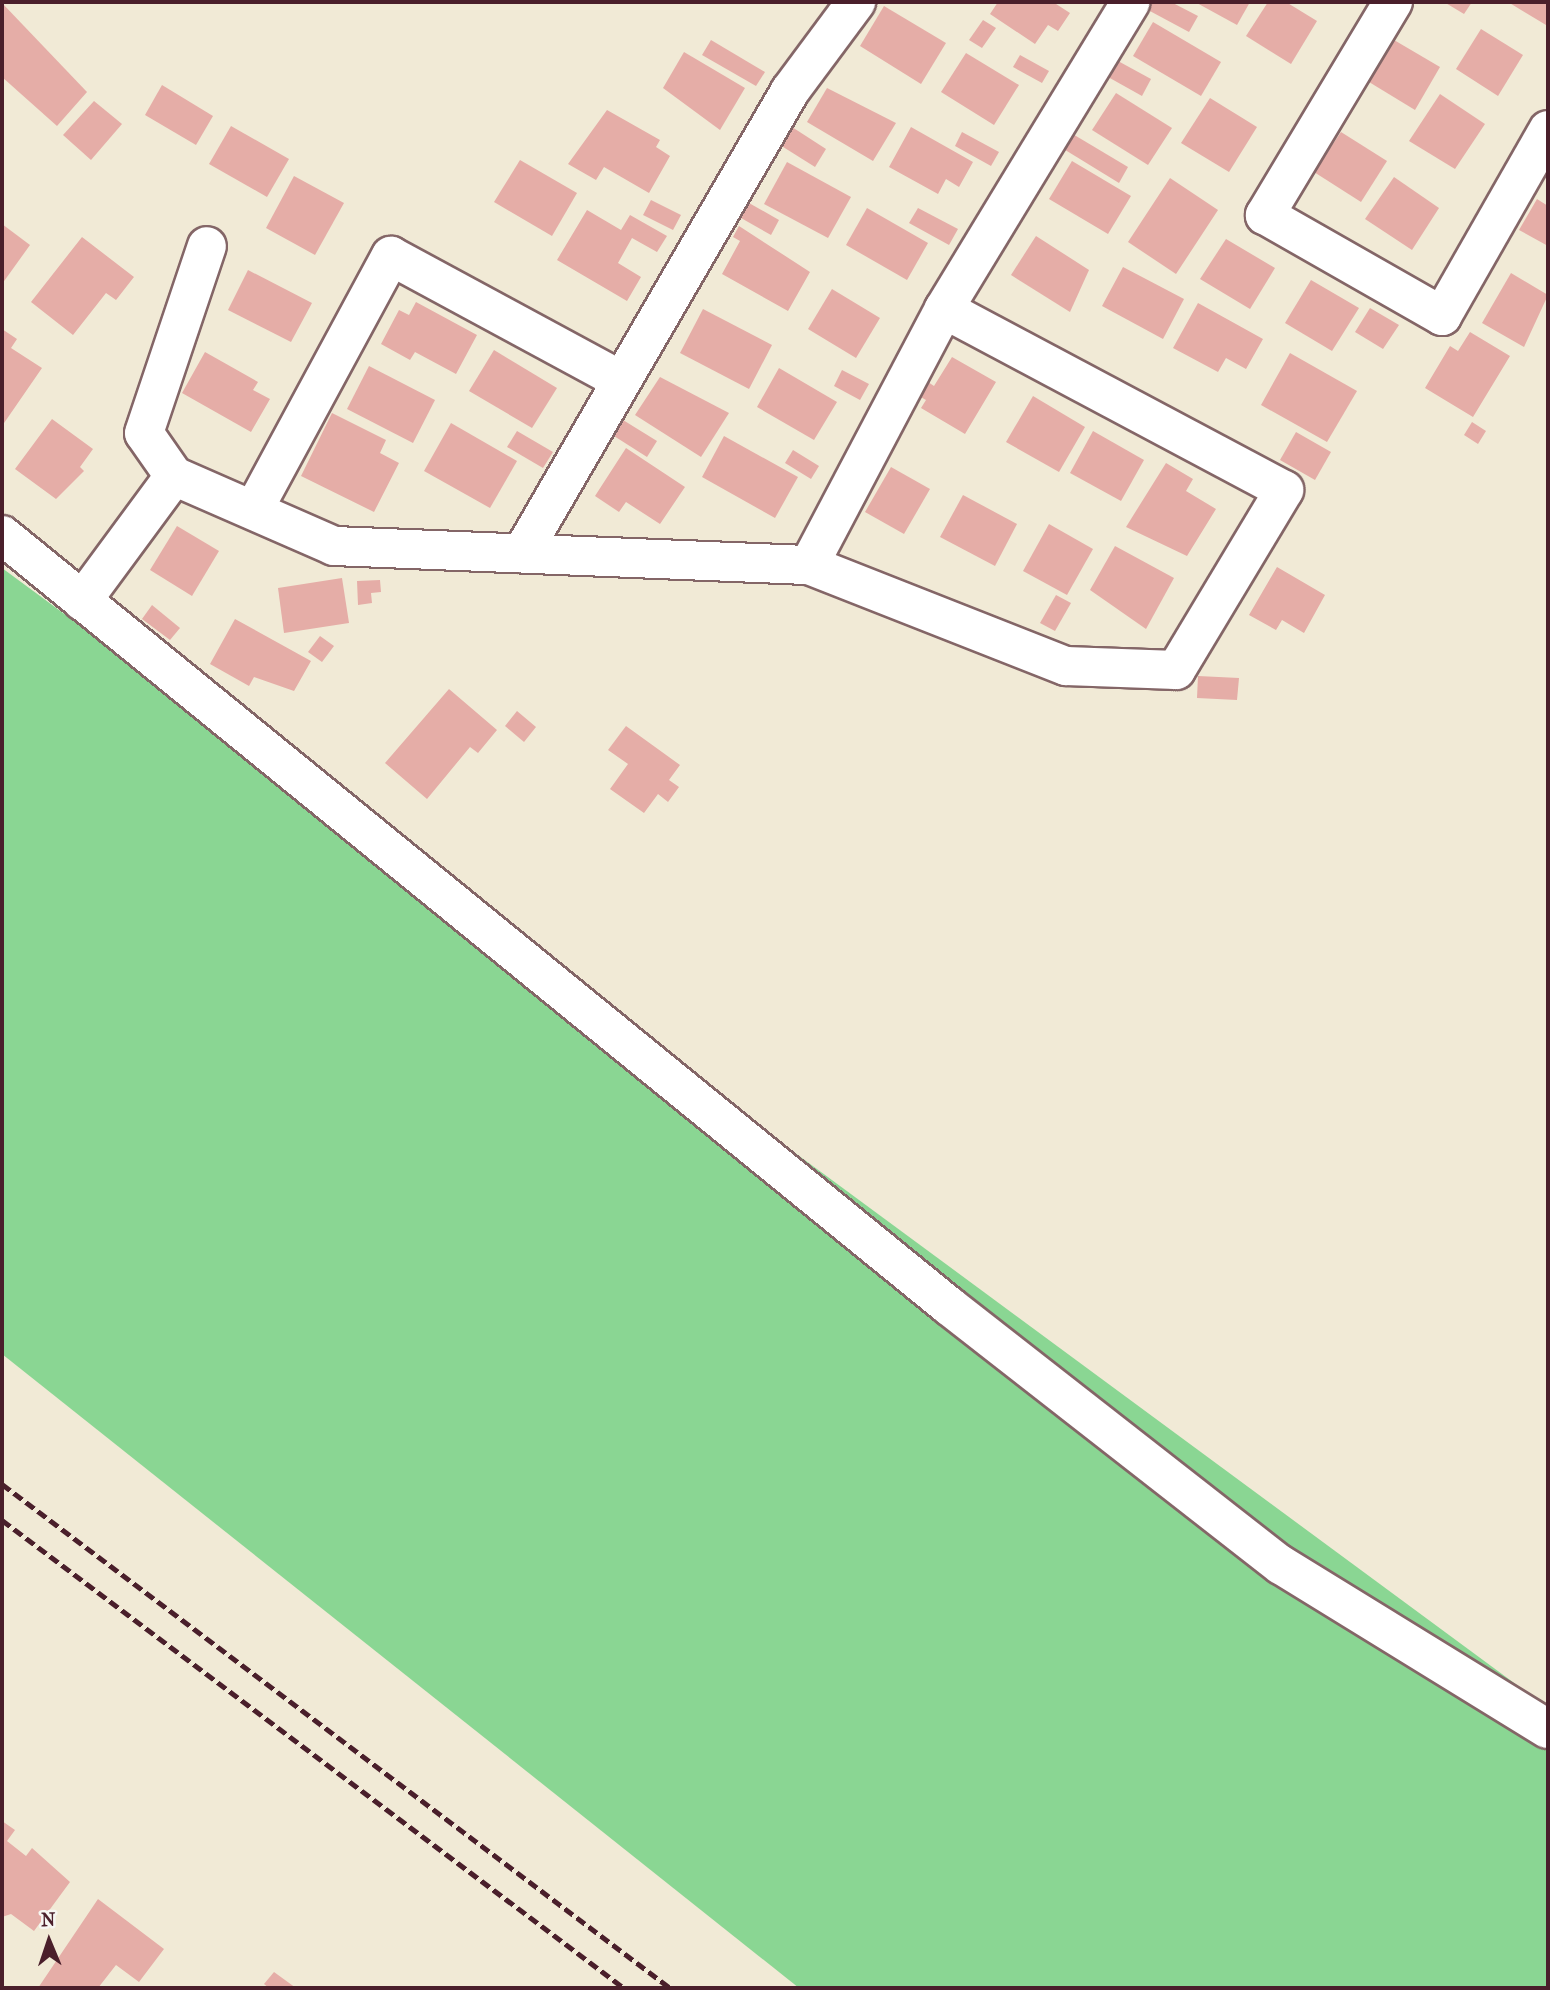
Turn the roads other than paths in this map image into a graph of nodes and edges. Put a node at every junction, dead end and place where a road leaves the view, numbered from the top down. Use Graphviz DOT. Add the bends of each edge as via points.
graph roads {
  1 [pos="856,2"];
  2 [pos="1131,2"];
  3 [pos="1393,2"];
  4 [pos="1548,131"];
  5 [pos="207,246"];
  6 [pos="944,309"];
  7 [pos="620,380"];
  8 [pos="174,476"];
  9 [pos="254,509"];
  10 [pos="2,535"];
  11 [pos="522,553"];
  12 [pos="809,565"];
  13 [pos="82,601"];
  14 [pos="1548,1729"];
  1 -- 7 [label="street" via="790,90"];
  2 -- 6 [label="street"];
  3 -- 4 [label="street" via="1265,215 1441,316"];
  5 -- 8 [label="street" via="144,433"];
  6 -- 12 [label="street"];
  6 -- 12 [label="street" via="1284,490 1177,670 1066,666"];
  7 -- 9 [label="street" via="391,256"];
  7 -- 11 [label="street"];
  8 -- 9 [label="street"];
  8 -- 13 [label="street"];
  9 -- 11 [label="street" via="334,546"];
  10 -- 13 [label="street"];
  11 -- 12 [label="street"];
  13 -- 14 [label="street" via="949,1306 1282,1566"];
}
